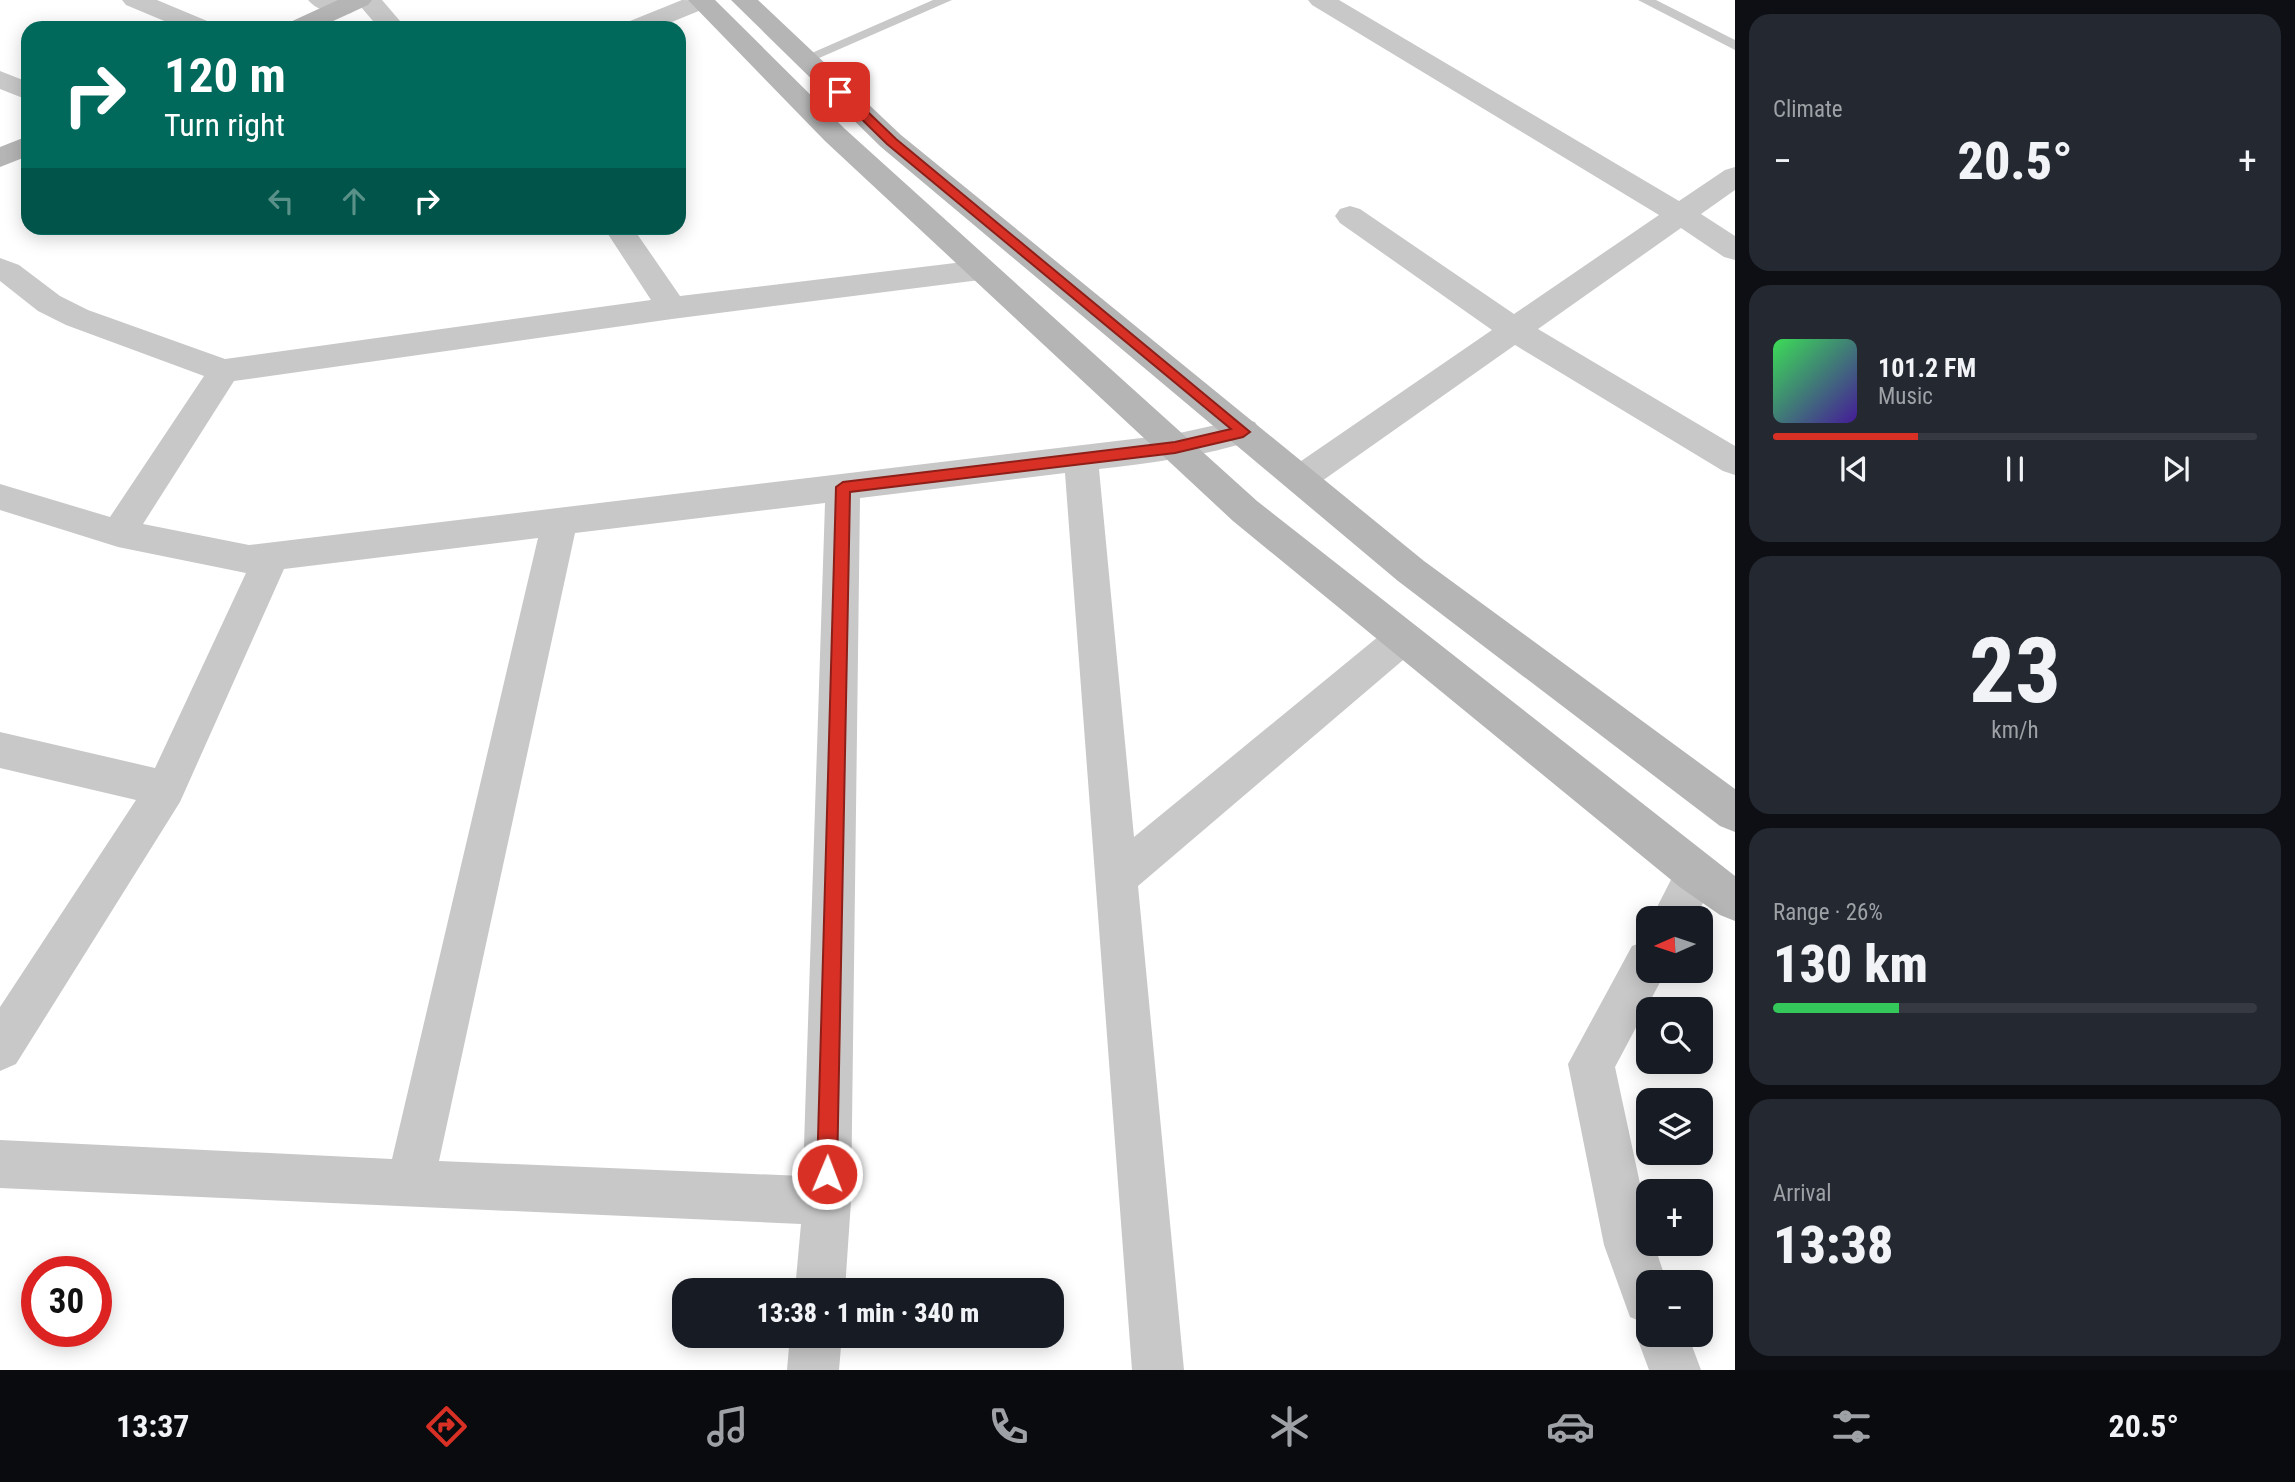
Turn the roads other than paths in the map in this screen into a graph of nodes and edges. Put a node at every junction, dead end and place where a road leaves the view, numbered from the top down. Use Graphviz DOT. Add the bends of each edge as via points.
graph roads {
  1 [pos="135,0"];
  2 [pos="368,0"];
  3 [pos="701,0"];
  4 [pos="744,0"];
  5 [pos="945,0"];
  6 [pos="1321,0"];
  7 [pos="1645,0"];
  8 [pos="341,3"];
  9 [pos="186,21"];
  10 [pos="309,21"];
  11 [pos="387,21"];
  12 [pos="651,21"];
  13 [pos="1735,46"];
  14 [pos="806,59"];
  15 [pos="0,79"];
  16 [pos="21,89"];
  17 [pos="21,148"];
  18 [pos="0,158"];
  19 [pos="1735,176"];
  20 [pos="1681,214"];
  21 [pos="1350,216"];
  22 [pos="623,235"];
  23 [pos="1735,250"];
  24 [pos="0,268"];
  25 [pos="980,270"];
  26 [pos="672,308"];
  27 [pos="1515,330"];
  28 [pos="224,371"];
  29 [pos="1243,432"];
  30 [pos="1175,447"];
  31 [pos="1081,459"];
  32 [pos="1735,461"];
  33 [pos="1300,479"];
  34 [pos="843,487"];
  35 [pos="0,497"];
  36 [pos="560,521"];
  37 [pos="118,533"];
  38 [pos="272,556"];
  39 [pos="1403,638"];
  40 [pos="0,750"];
  41 [pos="166,789"];
  42 [pos="1735,813"];
  43 [pos="1696,874"];
  44 [pos="1116,878"];
  45 [pos="1735,901"];
  46 [pos="1679,906"];
  47 [pos="1636,983"];
  48 [pos="0,1048"];
  49 [pos="0,1164"];
  50 [pos="410,1184"];
  51 [pos="827,1201"];
  52 [pos="1638,1270"];
  53 [pos="821,1278"];
  54 [pos="1666,1347"];
  55 [pos="815,1348"];
  56 [pos="813,1370"];
  57 [pos="1158,1370"];
  58 [pos="1675,1370"];
  1 -- 9 [label="street"];
  2 -- 11 [label="street"];
  3 -- 12 [label="street"];
  3 -- 25 [label="main road" via="835,135"];
  4 -- 14 [label="main road"];
  5 -- 14 [label="lane"];
  6 -- 20 [label="street"];
  7 -- 13 [label="lane"];
  8 -- 10 [label="main road"];
  14 -- 29 [label="main road" via="891,141"];
  15 -- 16 [label="street"];
  17 -- 18 [label="main road"];
  19 -- 20 [label="street"];
  20 -- 23 [label="street"];
  20 -- 27 [label="street"];
  21 -- 27 [label="street"];
  22 -- 26 [label="street"];
  24 -- 28 [label="street" via="54,307"];
  25 -- 26 [label="street"];
  25 -- 30 [label="main road"];
  26 -- 28 [label="street"];
  27 -- 32 [label="street"];
  27 -- 33 [label="street"];
  28 -- 37 [label="street"];
  29 -- 30 [label="street"];
  29 -- 33 [label="main road"];
  30 -- 31 [label="street"];
  30 -- 39 [label="main road" via="1245,511"];
  31 -- 34 [label="street"];
  31 -- 44 [label="street"];
  33 -- 42 [label="main road" via="1411,571"];
  34 -- 36 [label="street"];
  34 -- 51 [label="street"];
  35 -- 37 [label="street"];
  36 -- 38 [label="street"];
  36 -- 50 [label="street"];
  37 -- 38 [label="street" via="249,559"];
  38 -- 41 [label="street"];
  39 -- 43 [label="main road"];
  39 -- 44 [label="street"];
  40 -- 41 [label="street"];
  41 -- 48 [label="street"];
  43 -- 45 [label="main road"];
  43 -- 46 [label="street"];
  44 -- 57 [label="street"];
  47 -- 52 [label="street" via="1591,1065"];
  49 -- 50 [label="street"];
  50 -- 51 [label="street"];
  51 -- 53 [label="street"];
  54 -- 58 [label="street"];
  55 -- 56 [label="street"];
}
